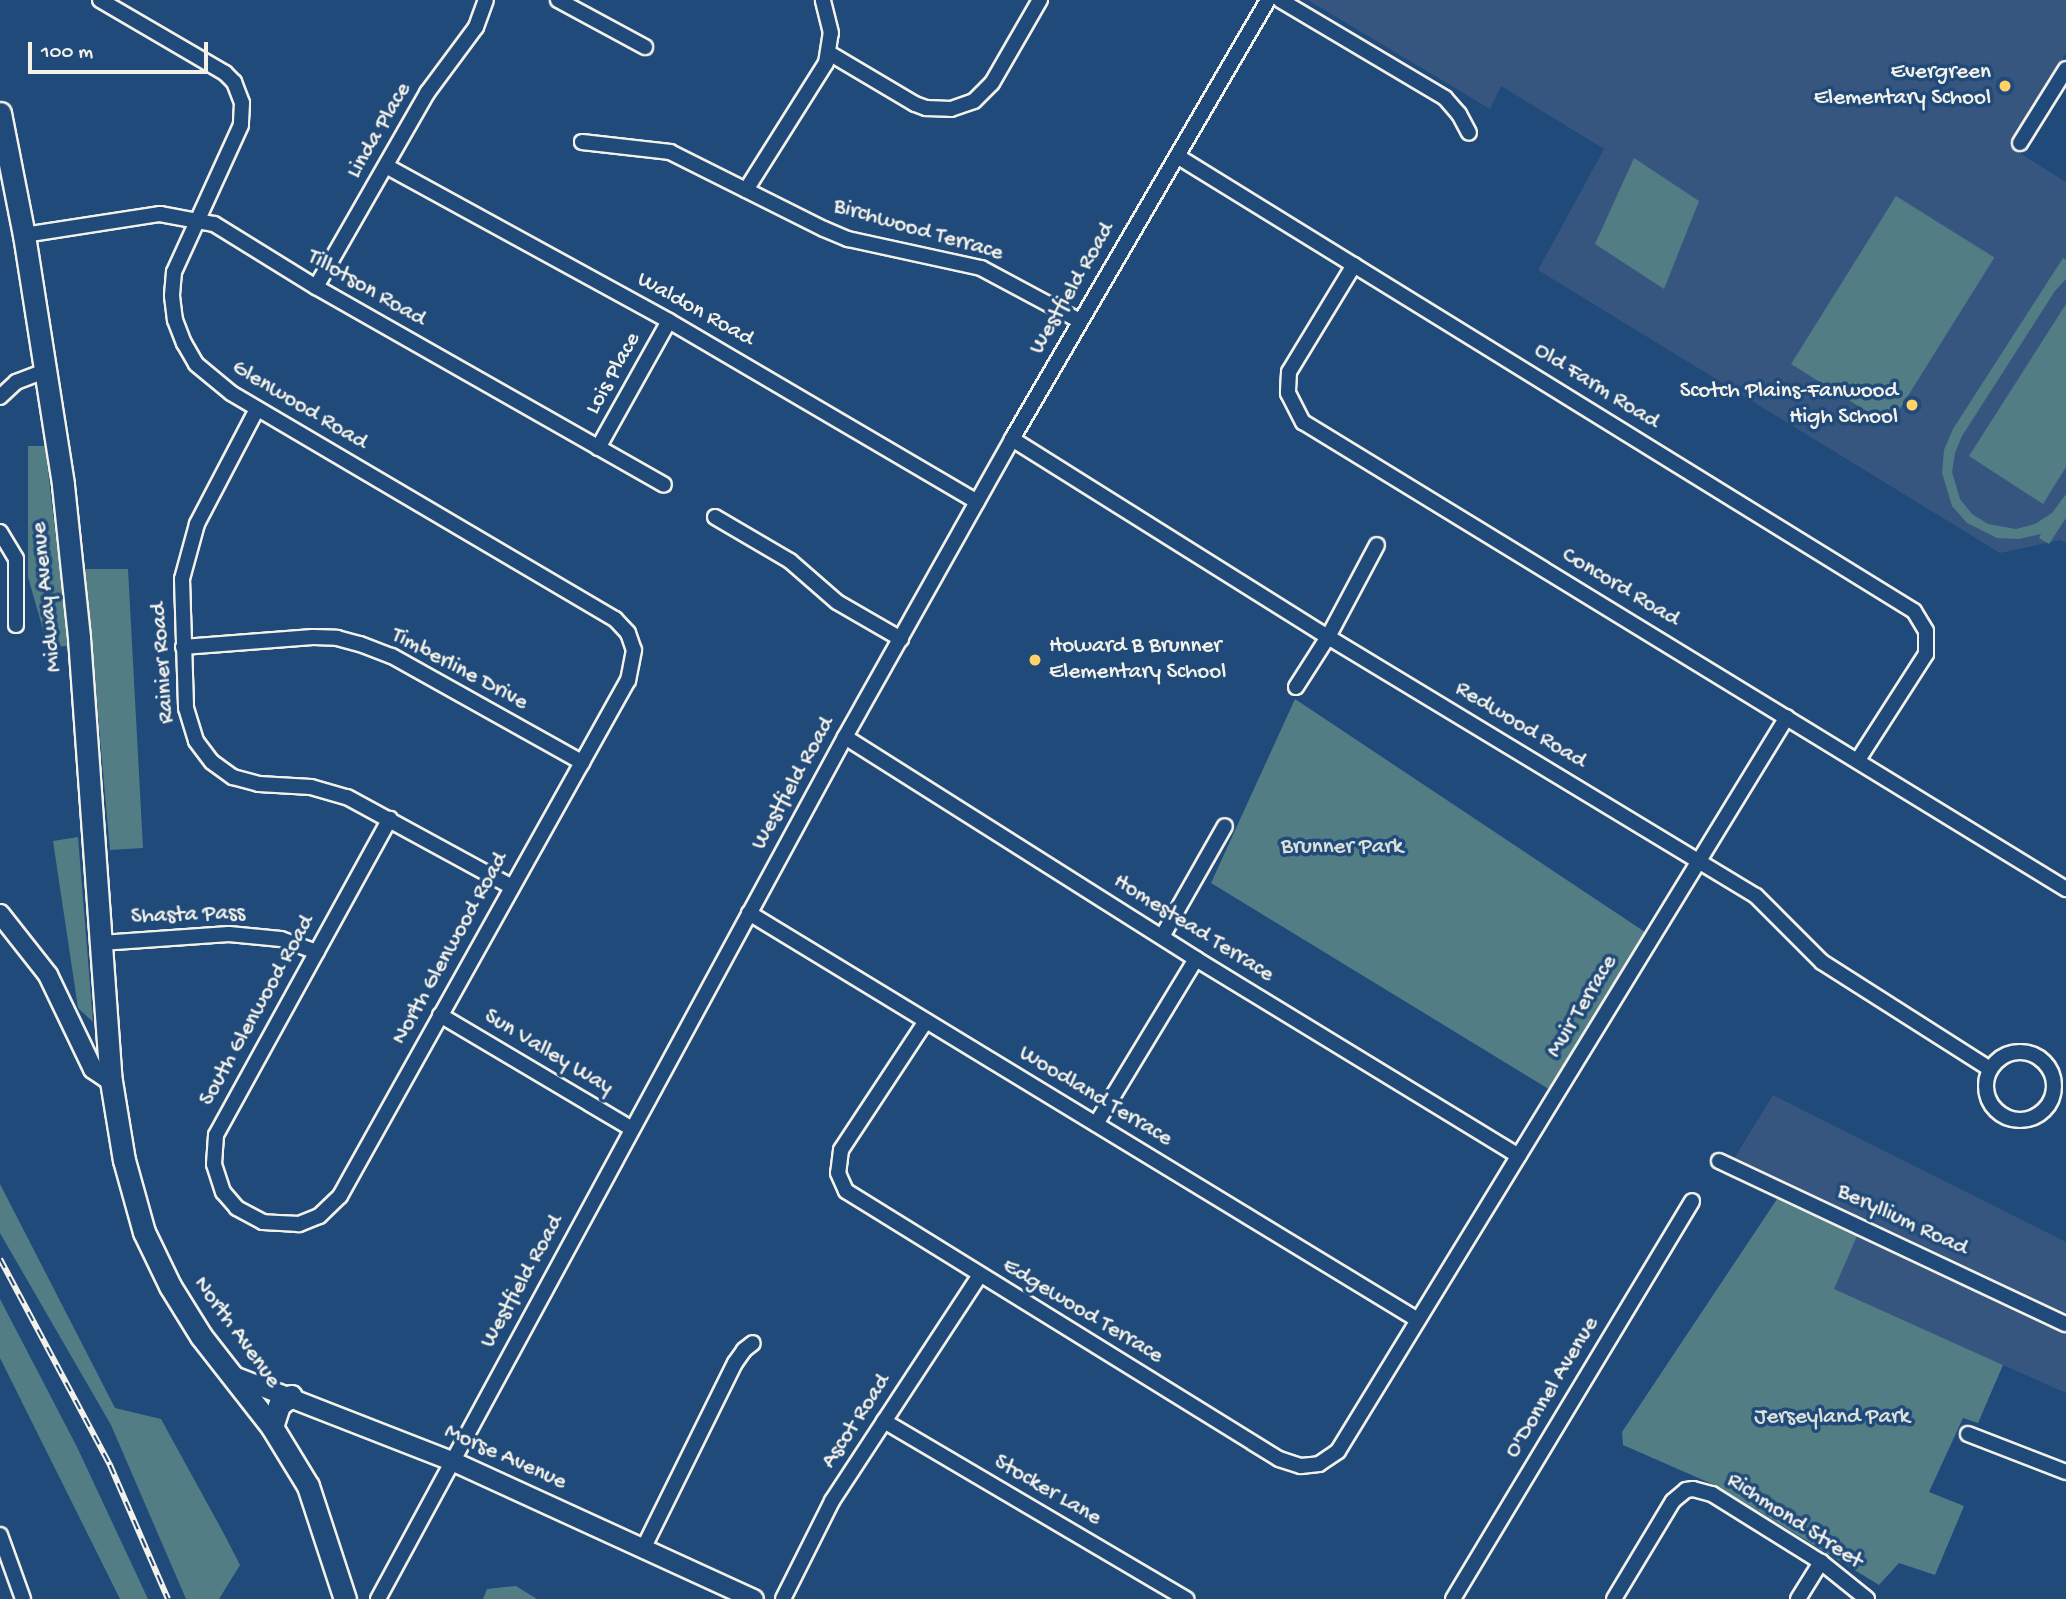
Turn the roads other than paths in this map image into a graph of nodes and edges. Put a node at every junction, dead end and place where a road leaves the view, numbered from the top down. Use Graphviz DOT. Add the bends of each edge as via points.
graph roads {
  1 [pos="100,0"];
  2 [pos="485,0"];
  3 [pos="558,0"];
  4 [pos="1040,0"];
  5 [pos="1268,0"];
  6 [pos="1280,0"];
  7 [pos="827,2"];
  8 [pos="645,47"];
  9 [pos="829,53"];
  10 [pos="2066,69"];
  11 [pos="2060,91"];
  12 [pos="0,113"];
  13 [pos="1469,133"];
  14 [pos="582,142"];
  15 [pos="2020,143"];
  16 [pos="1177,156"];
  17 [pos="386,166"];
  18 [pos="746,190"];
  19 [pos="196,218"];
  20 [pos="24,235"];
  21 [pos="1354,265"];
  22 [pos="316,287"];
  23 [pos="669,321"];
  24 [pos="1080,321"];
  25 [pos="47,370"];
  26 [pos="0,397"];
  27 [pos="257,409"];
  28 [pos="1012,439"];
  29 [pos="598,448"];
  30 [pos="664,485"];
  31 [pos="977,502"];
  32 [pos="715,517"];
  33 [pos="0,532"];
  34 [pos="1377,545"];
  35 [pos="16,625"];
  36 [pos="630,637"];
  37 [pos="1328,637"];
  38 [pos="901,639"];
  39 [pos="183,647"];
  40 [pos="1296,687"];
  41 [pos="1787,717"];
  42 [pos="845,737"];
  43 [pos="1858,760"];
  44 [pos="582,762"];
  45 [pos="390,819"];
  46 [pos="1225,826"];
  47 [pos="1699,862"];
  48 [pos="512,887"];
  49 [pos="2066,889"];
  50 [pos="749,913"];
  51 [pos="0,914"];
  52 [pos="1163,935"];
  53 [pos="101,943"];
  54 [pos="317,952"];
  55 [pos="1196,960"];
  56 [pos="440,1015"];
  57 [pos="926,1021"];
  58 [pos="1990,1069"];
  59 [pos="111,1081"];
  60 [pos="1096,1124"];
  61 [pos="632,1129"];
  62 [pos="1519,1156"];
  63 [pos="1719,1161"];
  64 [pos="1692,1201"];
  65 [pos="256,1219"];
  66 [pos="979,1276"];
  67 [pos="1418,1320"];
  68 [pos="2066,1324"];
  69 [pos="753,1343"];
  70 [pos="231,1375"];
  71 [pos="291,1396"];
  72 [pos="884,1422"];
  73 [pos="272,1427"];
  74 [pos="1968,1434"];
  75 [pos="452,1461"];
  76 [pos="2066,1472"];
  77 [pos="0,1535"];
  78 [pos="644,1547"];
  79 [pos="1821,1562"];
  80 [pos="23,1599"];
  81 [pos="345,1599"];
  82 [pos="378,1599"];
  83 [pos="754,1599"];
  84 [pos="783,1599"];
  85 [pos="1186,1599"];
  86 [pos="1453,1599"];
  87 [pos="1614,1599"];
  88 [pos="1798,1599"];
  89 [pos="1867,1599"];
  1 -- 19 [label="street, Glenwood Road" via="225,73 239,92 242,125"];
  2 -- 17 [label="street, Linda Place" via="475,27 427,93"];
  3 -- 8 [label="street"];
  4 -- 9 [label="street" via="992,83 974,101 951,110 915,104"];
  5 -- 16 [label="street, Westfield Road"];
  6 -- 13 [label="street" via="1445,98"];
  7 -- 9 [label="street"];
  9 -- 18 [label="street"];
  10 -- 11 [label="street"];
  11 -- 15 [label="street"];
  12 -- 20 [label="main road, Midway Avenue" via="10,201"];
  14 -- 18 [label="street, Birchwood Terrace" via="670,152"];
  16 -- 21 [label="street, Old Farm Road"];
  16 -- 24 [label="street, Westfield Road"];
  17 -- 22 [label="street, Linda Place"];
  17 -- 23 [label="street, Waldon Road"];
  18 -- 24 [label="street, Birchwood Terrace" via="848,239 981,268"];
  19 -- 20 [label="street, Tillotson Road" via="144,215"];
  19 -- 22 [label="street, Tillotson Road" via="226,229"];
  19 -- 27 [label="street, Glenwood Road" via="174,272 172,296 179,332 204,373"];
  20 -- 25 [label="main road, Midway Avenue"];
  21 -- 41 [label="street, Concord Road" via="1289,372 1291,404 1303,422"];
  21 -- 43 [label="street, Old Farm Road" via="1914,611 1926,631 1926,654"];
  22 -- 29 [label="street, Tillotson Road"];
  23 -- 29 [label="street, Lois Place"];
  23 -- 31 [label="street, Waldon Road"];
  24 -- 28 [label="street, Westfield Road"];
  25 -- 26 [label="street" via="16,382"];
  25 -- 53 [label="main road, Midway Avenue" via="78,627"];
  27 -- 36 [label="street, Glenwood Road" via="615,619"];
  27 -- 39 [label="street, Rainier Road" via="193,537 182,579"];
  28 -- 31 [label="street, Westfield Road"];
  28 -- 37 [label="street, Redwood Road"];
  29 -- 30 [label="street, Tillotson Road"];
  31 -- 38 [label="street, Westfield Road"];
  32 -- 38 [label="street" via="790,561 837,602"];
  33 -- 35 [label="street" via="16,559"];
  34 -- 37 [label="street"];
  36 -- 44 [label="street, North Glenwood Road" via="634,650 631,673"];
  37 -- 40 [label="street"];
  37 -- 47 [label="street, Redwood Road"];
  38 -- 42 [label="street, Westfield Road"];
  39 -- 44 [label="street, Timberline Drive" via="313,637 360,644 392,656"];
  39 -- 45 [label="street, Rainier Road" via="189,725 212,762 242,780 329,791"];
  41 -- 43 [label="street, Concord Road"];
  41 -- 47 [label="street, Muir Terrace"];
  42 -- 50 [label="street, Westfield Road"];
  42 -- 52 [label="street, Homestead Terrace"];
  43 -- 49 [label="street, Concord Road"];
  44 -- 48 [label="street, North Glenwood Road"];
  45 -- 48 [label="street, Rainier Road"];
  45 -- 54 [label="street, South Glenwood Road"];
  46 -- 52 [label="street"];
  47 -- 58 [label="street, Redwood Road" via="1756,896 1822,962"];
  47 -- 62 [label="street, Muir Terrace"];
  48 -- 56 [label="street, North Glenwood Road"];
  50 -- 57 [label="street, Woodland Terrace"];
  50 -- 61 [label="street, Westfield Road"];
  51 -- 59 [label="street" via="48,975 93,1069"];
  52 -- 55 [label="street, Homestead Terrace"];
  53 -- 54 [label="street, Shasta Pass" via="229,934 281,939"];
  53 -- 59 [label="main road, Midway Avenue"];
  54 -- 65 [label="street, South Glenwood Road" via="216,1135 217,1178 237,1208"];
  55 -- 60 [label="street"];
  55 -- 62 [label="street, Homestead Terrace"];
  56 -- 61 [label="street, Sun Valley Way"];
  56 -- 65 [label="street, North Glenwood Road" via="331,1207 299,1224"];
  57 -- 60 [label="street, Woodland Terrace"];
  57 -- 66 [label="street, Edgewood Terrace" via="841,1150 838,1173 852,1197"];
  58 -- 58 [label="street" via="1988,1097 2007,1117 2035,1117 2050,1102 2053,1075 2034,1054 2003,1056"];
  59 -- 70 [label="main road, North Avenue" via="124,1160 144,1232 185,1313"];
  60 -- 67 [label="street, Woodland Terrace"];
  61 -- 75 [label="street, Westfield Road"];
  62 -- 67 [label="street, Muir Terrace"];
  63 -- 68 [label="street, Beryllium Road"];
  64 -- 86 [label="street, O'Donnel Avenue"];
  66 -- 67 [label="street, Edgewood Terrace" via="1279,1459 1301,1466 1319,1464 1338,1451"];
  66 -- 72 [label="street, Ascot Road"];
  69 -- 78 [label="street" via="735,1363"];
  70 -- 71 [label="street, Morse Avenue"];
  70 -- 73 [label="main road, North Avenue"];
  71 -- 73 [label="main road" via="279,1405"];
  71 -- 75 [label="street, Morse Avenue"];
  72 -- 84 [label="street, Ascot Road" via="832,1502"];
  72 -- 85 [label="street, Stocker Lane"];
  73 -- 81 [label="main road, North Avenue" via="308,1486"];
  74 -- 76 [label="street"];
  75 -- 78 [label="street, Morse Avenue"];
  75 -- 82 [label="street, Westfield Road"];
  77 -- 80 [label="street"];
  78 -- 83 [label="street, Morse Avenue"];
  79 -- 87 [label="street, Richmond Street" via="1712,1494 1686,1490 1673,1501"];
  79 -- 88 [label="street"];
  79 -- 89 [label="street, Richmond Street"];
}
